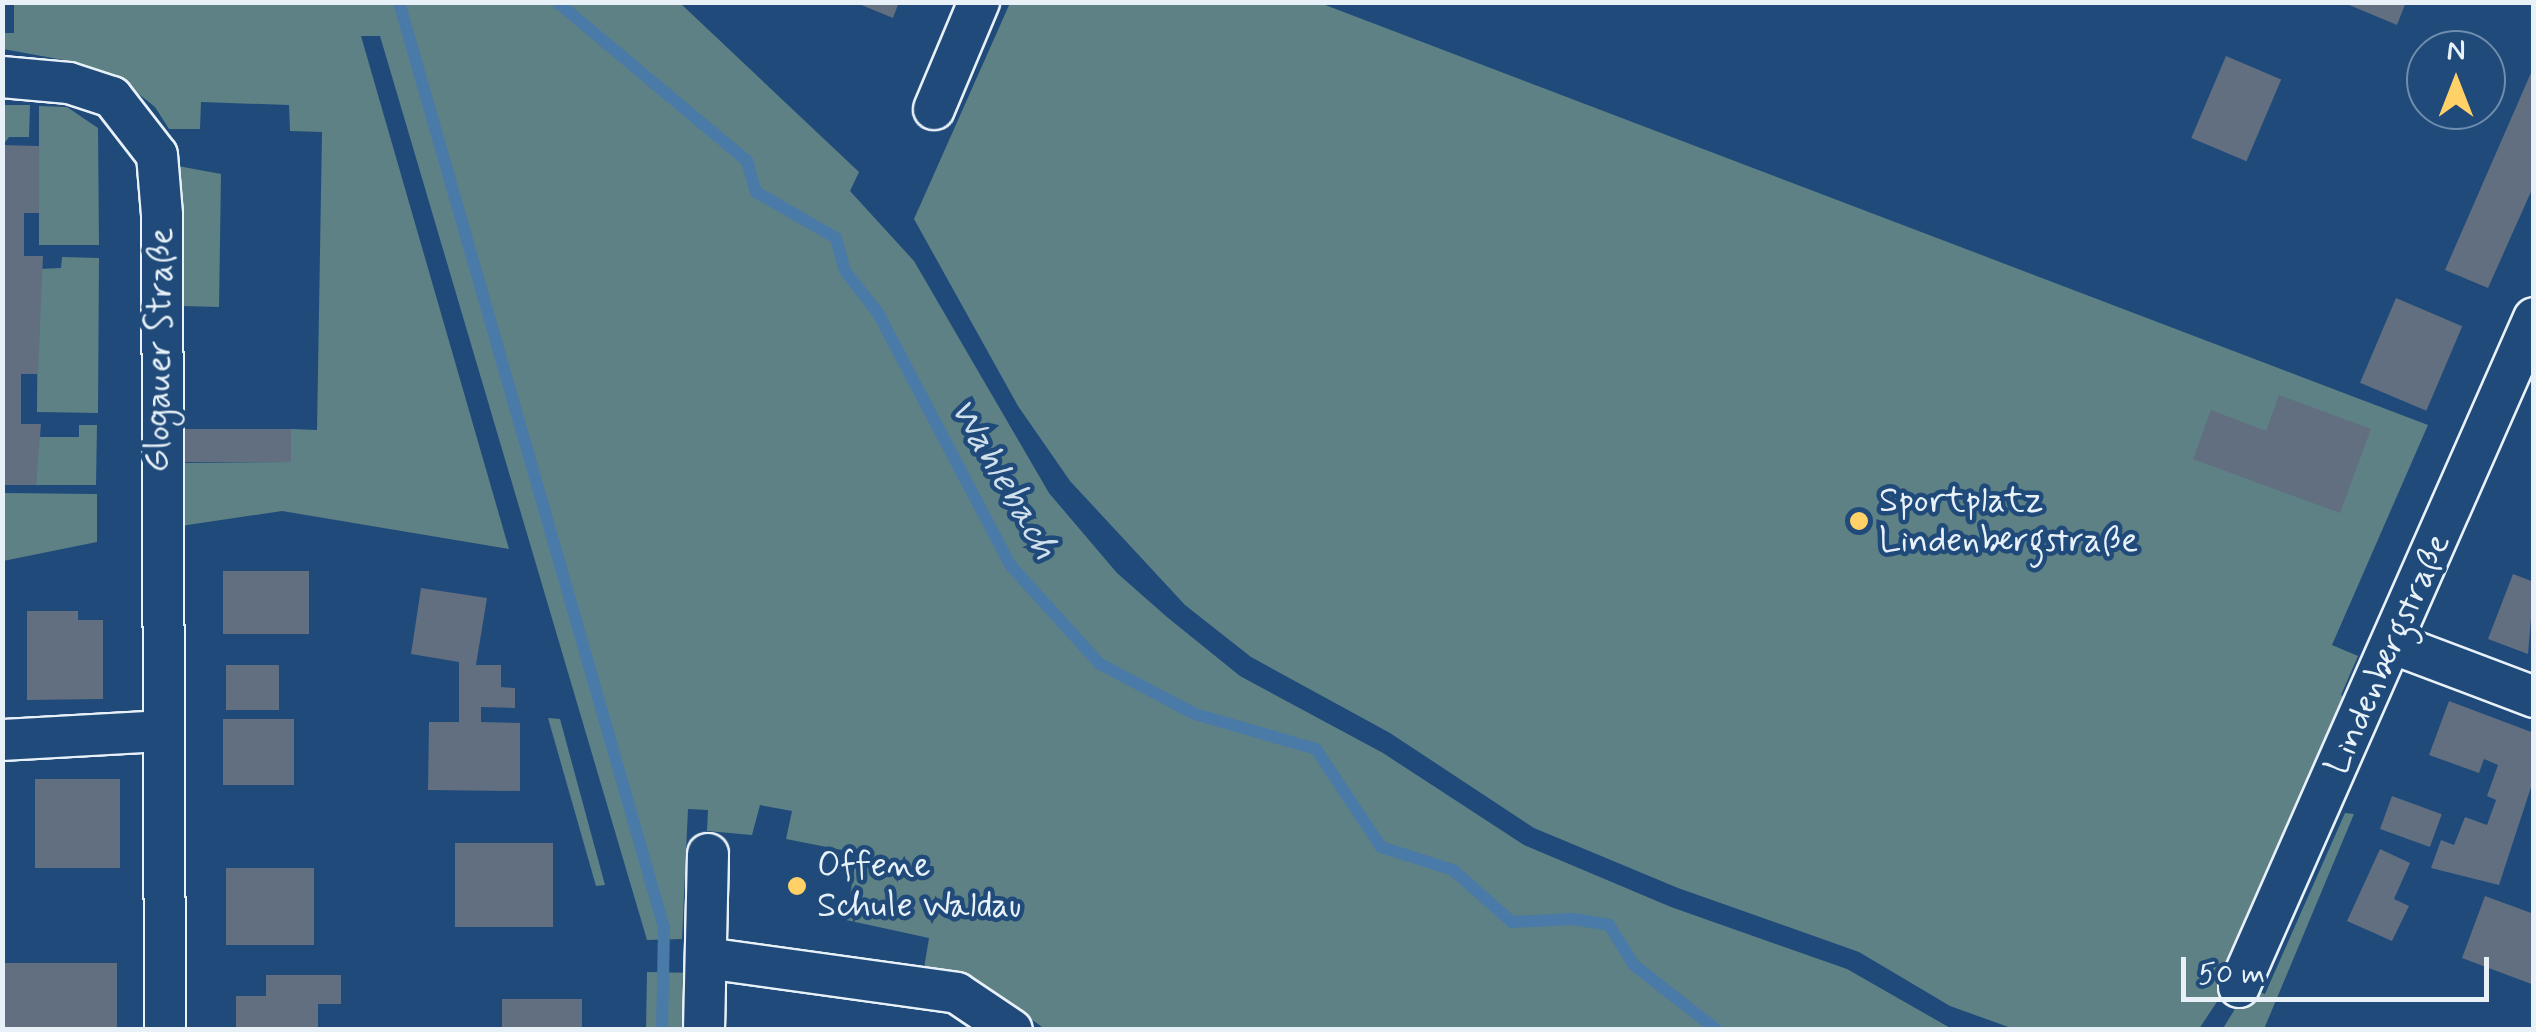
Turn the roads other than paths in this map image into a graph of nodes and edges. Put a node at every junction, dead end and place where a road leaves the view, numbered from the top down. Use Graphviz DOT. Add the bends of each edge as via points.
graph roads {
  1 [pos="980,2"];
  2 [pos="2,77"];
  3 [pos="934,109"];
  4 [pos="2534,318"];
  5 [pos="2394,644"];
  6 [pos="2534,697"];
  7 [pos="163,731"];
  8 [pos="2,740"];
  9 [pos="708,854"];
  10 [pos="706,958"];
  11 [pos="2239,987"];
  12 [pos="165,1030"];
  13 [pos="704,1030"];
  14 [pos="1012,1030"];
  1 -- 3 [label="street"];
  2 -- 7 [label="street, Glogauer Straße" via="70,83 112,98 140,125 157,155"];
  4 -- 5 [label="street, Lindenbergstraße"];
  5 -- 6 [label="street"];
  5 -- 11 [label="street, Lindenbergstraße"];
  7 -- 8 [label="street"];
  7 -- 12 [label="street, Glogauer Straße"];
  9 -- 10 [label="street"];
  10 -- 13 [label="street"];
  10 -- 14 [label="street" via="958,993"];
}
